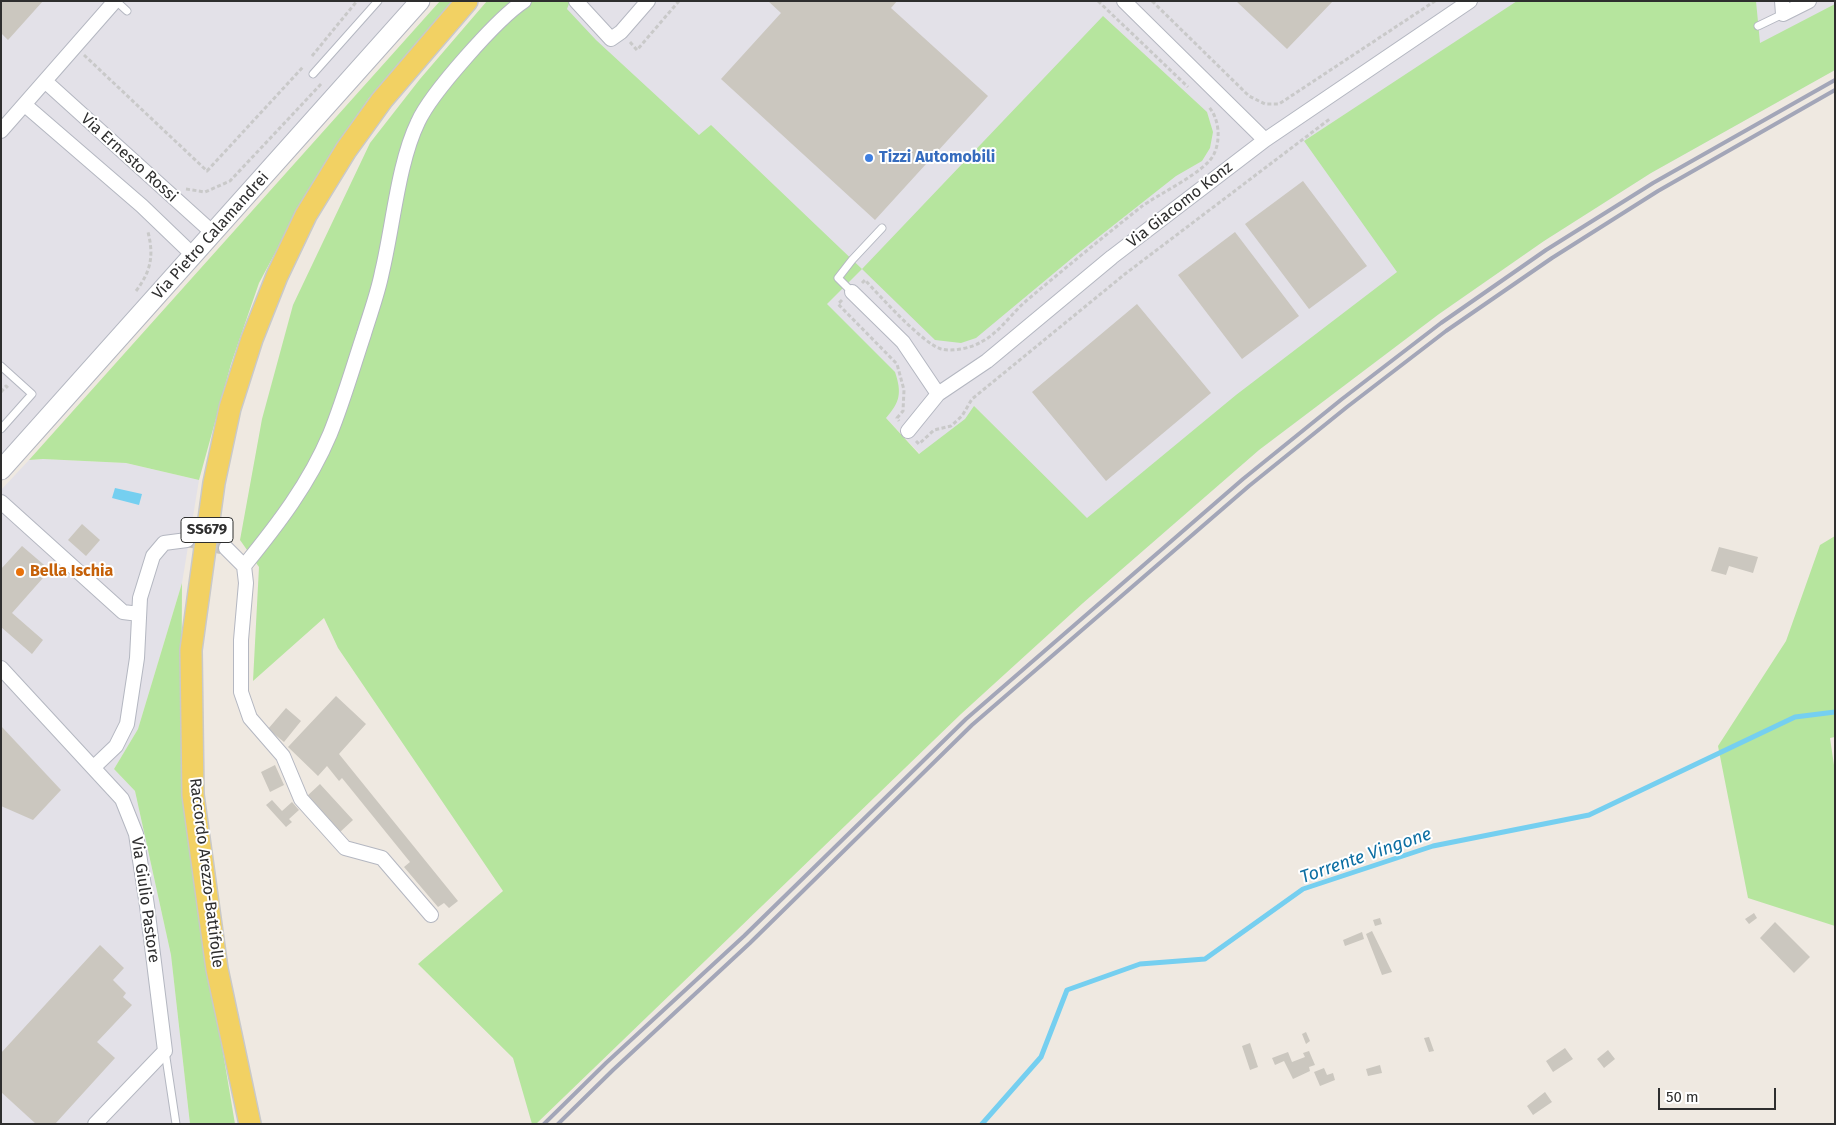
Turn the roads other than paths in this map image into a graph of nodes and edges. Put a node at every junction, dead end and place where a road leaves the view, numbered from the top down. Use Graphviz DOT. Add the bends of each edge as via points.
graph roads {
  1 [pos="116,1"];
  2 [pos="378,1"];
  3 [pos="420,1"];
  4 [pos="467,1"];
  5 [pos="524,1"];
  6 [pos="576,1"];
  7 [pos="648,1"];
  8 [pos="1124,1"];
  9 [pos="1470,1"];
  10 [pos="1809,1"];
  11 [pos="1782,8"];
  12 [pos="127,11"];
  13 [pos="1758,26"];
  14 [pos="313,74"];
  15 [pos="46,82"];
  16 [pos="25,105"];
  17 [pos="1,131"];
  18 [pos="1265,140"];
  19 [pos="882,228"];
  20 [pos="213,233"];
  21 [pos="193,255"];
  22 [pos="852,292"];
  23 [pos="1,366"];
  24 [pos="938,394"];
  25 [pos="1,429"];
  26 [pos="908,431"];
  27 [pos="1,470"];
  28 [pos="1,502"];
  29 [pos="187,540"];
  30 [pos="226,548"];
  31 [pos="244,566"];
  32 [pos="139,614"];
  33 [pos="1,668"];
  34 [pos="94,766"];
  35 [pos="431,916"];
  36 [pos="165,1051"];
  37 [pos="95,1124"];
  38 [pos="176,1124"];
  39 [pos="250,1124"];
  1 -- 12 [label="lane"];
  1 -- 15 [label="street"];
  2 -- 14 [label="lane"];
  3 -- 20 [label="main road, Via Pietro Calamandrei"];
  4 -- 39 [label="main road, Raccordo Arezzo-Battifolle / SS679" via="382,100 306,215 252,339 230,408 214,483 191,650 193,795 217,969"];
  5 -- 31 [label="street" via="470,54 433,97 418,122 408,149 382,274 330,433 312,474 290,508"];
  6 -- 7 [label="street" via="611,39"];
  8 -- 18 [label="street"];
  9 -- 18 [label="street, Via Giacomo Konz"];
  10 -- 11 [label="street"];
  11 -- 13 [label="lane"];
  15 -- 16 [label="street"];
  15 -- 20 [label="street, Via Ernesto Rossi"];
  16 -- 17 [label="street"];
  16 -- 21 [label="street, Via Ernesto Rossi" via="142,206"];
  18 -- 24 [label="street, Via Giacomo Konz" via="1112,258 987,361"];
  19 -- 22 [label="lane" via="838,278"];
  20 -- 21 [label="main road, Via Pietro Calamandrei"];
  21 -- 27 [label="main road, Via Pietro Calamandrei"];
  22 -- 24 [label="street" via="903,342"];
  23 -- 25 [label="lane" via="32,394"];
  24 -- 26 [label="street, Via Giacomo Konz"];
  28 -- 32 [label="street" via="123,612"];
  29 -- 32 [label="street" via="164,543 153,556 140,598"];
  30 -- 31 [label="street"];
  31 -- 35 [label="street" via="242,692 250,718 283,756 301,799 345,848 382,858"];
  32 -- 34 [label="street" via="137,658 127,724 116,746"];
  33 -- 34 [label="street, Via Giulio Pastore"];
  34 -- 36 [label="street, Via Giulio Pastore" via="122,799 136,834"];
  36 -- 37 [label="street"];
  36 -- 38 [label="lane"];
}
